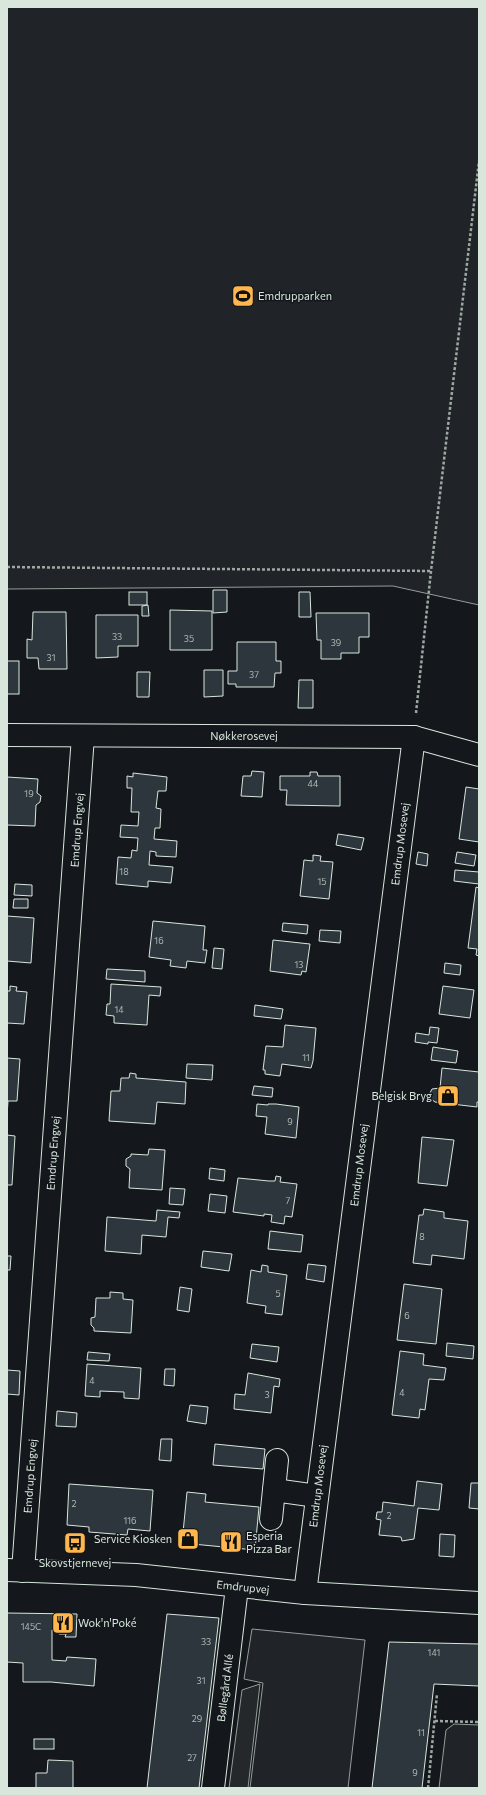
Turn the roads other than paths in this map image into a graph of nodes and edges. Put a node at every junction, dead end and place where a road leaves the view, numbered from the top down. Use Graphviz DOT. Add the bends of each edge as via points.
graph roads {
  1 [pos="7,736"];
  2 [pos="83,736"];
  3 [pos="414,737"];
  4 [pos="479,755"];
  5 [pos="277,1460"];
  6 [pos="274,1490"];
  7 [pos="317,1496"];
  8 [pos="271,1519"];
  9 [pos="15,1570"];
  10 [pos="237,1587"];
  11 [pos="305,1593"];
  12 [pos="479,1603"];
  13 [pos="213,1788"];
  1 -- 2 [label="street, Nøkkerosevej"];
  2 -- 3 [label="street, Nøkkerosevej"];
  2 -- 9 [label="street, Emdrup Engvej"];
  3 -- 4 [label="street, Nøkkerosevej"];
  3 -- 7 [label="street, Emdrup Mosevej"];
  5 -- 6 [label="street"];
  6 -- 7 [label="street"];
  6 -- 8 [label="street"];
  7 -- 11 [label="street, Emdrup Mosevej"];
  9 -- 10 [label="street, Emdrupvej" via="136,1575"];
  10 -- 11 [label="street, Emdrupvej"];
  10 -- 13 [label="street, Bøllegård Allé"];
  11 -- 12 [label="street, Emdrupvej"];
}
